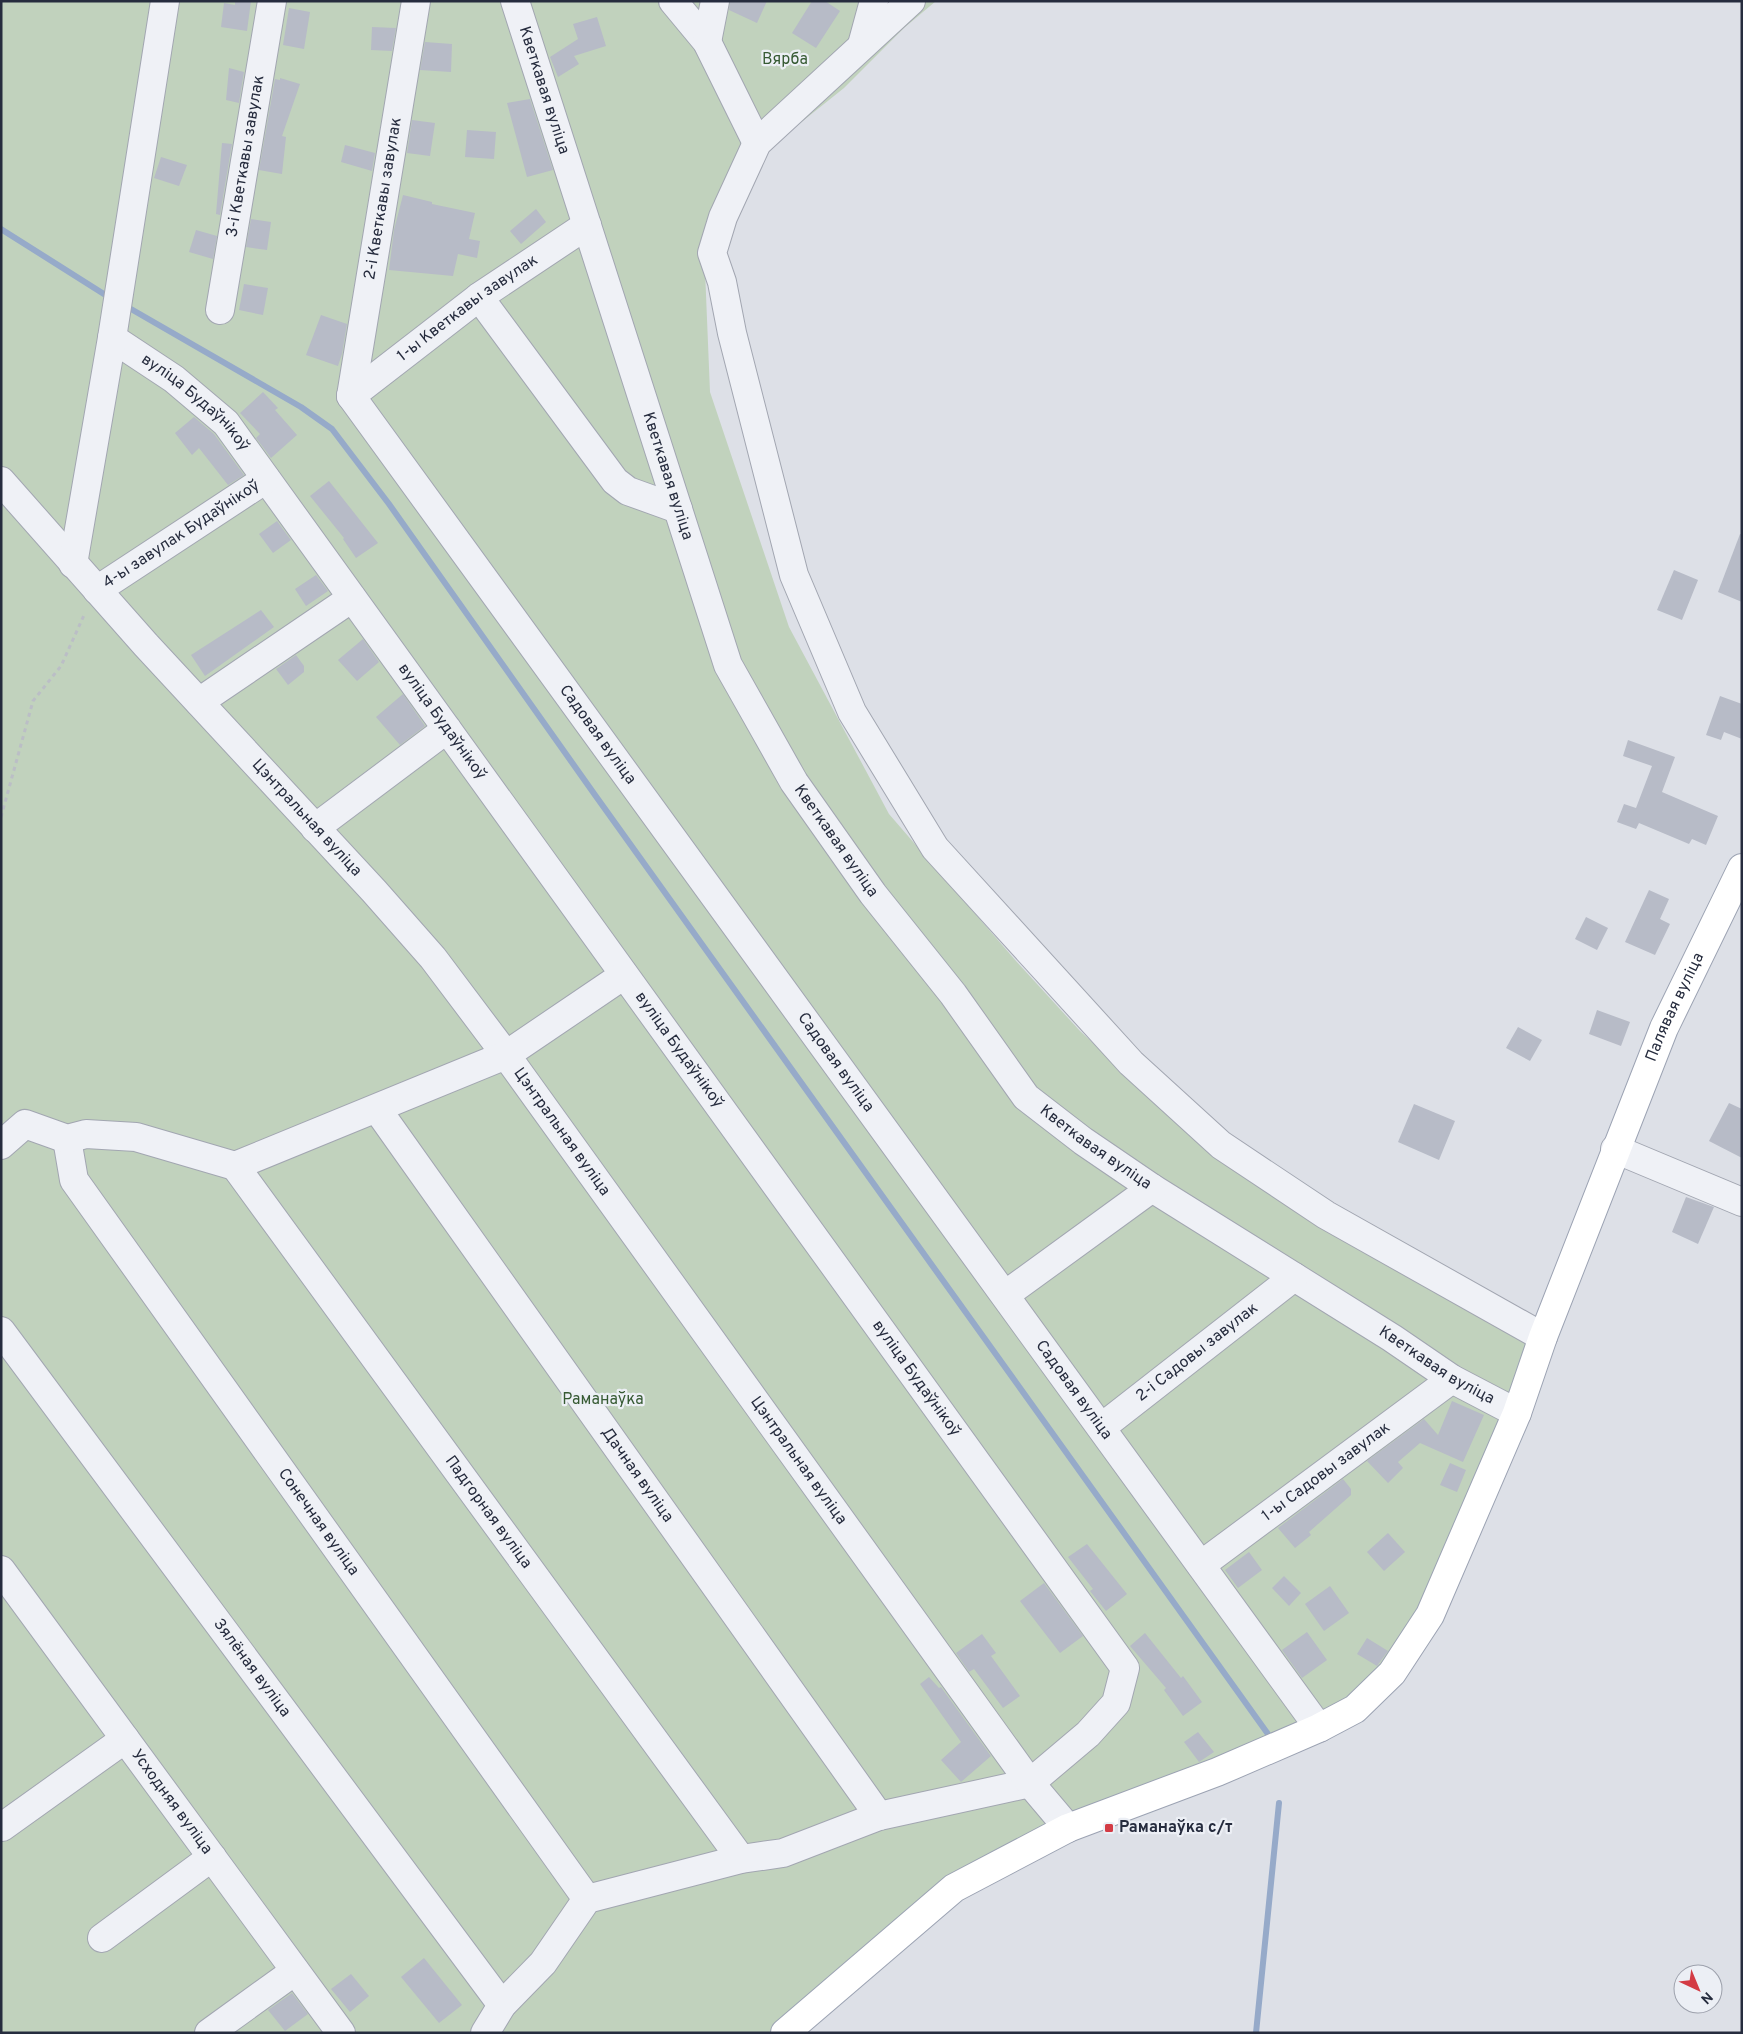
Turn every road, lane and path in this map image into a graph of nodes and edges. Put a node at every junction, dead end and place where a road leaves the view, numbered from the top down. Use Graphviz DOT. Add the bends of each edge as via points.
graph roads {
  1 [pos="165,1"];
  2 [pos="272,1"];
  3 [pos="416,1"];
  4 [pos="516,1"];
  5 [pos="673,1"];
  6 [pos="714,1"];
  7 [pos="874,1"];
  8 [pos="911,1"];
  9 [pos="706,42"];
  10 [pos="862,45"];
  11 [pos="757,143"];
  12 [pos="587,225"];
  13 [pos="479,298"];
  14 [pos="220,310"];
  15 [pos="112,338"];
  16 [pos="351,396"];
  17 [pos="266,479"];
  18 [pos="1,481"];
  19 [pos="678,509"];
  20 [pos="73,564"];
  21 [pos="97,590"];
  22 [pos="352,598"];
  23 [pos="199,702"];
  24 [pos="447,730"];
  25 [pos="1,817"];
  26 [pos="315,828"];
  27 [pos="1742,869"];
  28 [pos="1734,903"];
  29 [pos="624,975"];
  30 [pos="506,1055"];
  31 [pos="377,1109"];
  32 [pos="13,1120"];
  33 [pos="67,1139"];
  34 [pos="1,1144"];
  35 [pos="1615,1149"];
  36 [pos="235,1166"];
  37 [pos="1152,1188"];
  38 [pos="1742,1202"];
  39 [pos="1294,1277"];
  40 [pos="1005,1295"];
  41 [pos="1,1331"];
  42 [pos="1543,1337"];
  43 [pos="1452,1379"];
  44 [pos="1517,1413"];
  45 [pos="1102,1427"];
  46 [pos="1202,1565"];
  47 [pos="1,1570"];
  48 [pos="1319,1728"];
  49 [pos="125,1739"];
  50 [pos="1030,1783"];
  51 [pos="879,1816"];
  52 [pos="2,1827"];
  53 [pos="1068,1828"];
  54 [pos="212,1858"];
  55 [pos="741,1859"];
  56 [pos="587,1899"];
  57 [pos="102,1938"];
  58 [pos="295,1971"];
  59 [pos="502,2005"];
  60 [pos="209,2033"];
  61 [pos="340,2033"];
  62 [pos="485,2033"];
  63 [pos="785,2033"];
  1 -- 15 [label="street"];
  2 -- 14 [label="street, 3-і Кветкавы завулак"];
  3 -- 16 [label="street, 2-і Кветкавы завулак"];
  4 -- 12 [label="street, Кветкавая вуліца"];
  5 -- 9 [label="street"];
  6 -- 9 [label="street"];
  7 -- 10 [label="street"];
  8 -- 10 [label="street"];
  9 -- 11 [label="street"];
  10 -- 11 [label="street"];
  11 -- 42 [label="street" via="722,217 712,253 722,282 794,575 852,712 935,848 1131,1064 1221,1145 1326,1215"];
  12 -- 13 [label="street, 1-ы Кветкавы завулак"];
  12 -- 19 [label="street, Кветкавая вуліца"];
  13 -- 16 [label="street, 1-ы Кветкавы завулак"];
  13 -- 19 [label="street" via="615,481 628,491"];
  15 -- 17 [label="street, вуліца Будаўнікоў" via="174,378 226,423"];
  15 -- 20 [label="street"];
  16 -- 40 [label="street, Садовая вуліца"];
  17 -- 21 [label="street, 4-ы завулак Будаўнікоў"];
  17 -- 22 [label="street, вуліца Будаўнікоў"];
  18 -- 20 [label="street, Цэнтральная вуліца"];
  19 -- 37 [label="street, Кветкавая вуліца" via="728,665 794,782 873,894 953,994 1026,1097"];
  20 -- 21 [label="street, Цэнтральная вуліца"];
  21 -- 23 [label="street, Цэнтральная вуліца"];
  21 -- 25 [label="path" via="61,666 33,701"];
  22 -- 23 [label="street"];
  22 -- 24 [label="street, вуліца Будаўнікоў"];
  23 -- 26 [label="street, Цэнтральная вуліца"];
  24 -- 26 [label="street"];
  24 -- 29 [label="street, вуліца Будаўнікоў"];
  26 -- 30 [label="street, Цэнтральная вуліца" via="433,958"];
  27 -- 28 [label="main road, Палявая вуліца"];
  28 -- 35 [label="main road, Палявая вуліца" via="1664,1028"];
  29 -- 30 [label="street"];
  29 -- 50 [label="street, вуліца Будаўнікоў" via="1125,1668 1116,1703 1088,1734"];
  30 -- 31 [label="street"];
  30 -- 50 [label="street, Цэнтральная вуліца"];
  31 -- 36 [label="street"];
  31 -- 51 [label="street, Дачная вуліца"];
  32 -- 33 [label="street"];
  32 -- 34 [label="street"];
  33 -- 36 [label="street" via="86,1134 136,1137"];
  33 -- 56 [label="street, Сонечная вуліца" via="74,1180"];
  35 -- 38 [label="street"];
  35 -- 42 [label="main road, Палявая вуліца"];
  36 -- 55 [label="street, Падгорная вуліца"];
  37 -- 39 [label="street, Кветкавая вуліца"];
  37 -- 40 [label="street"];
  39 -- 43 [label="street, Кветкавая вуліца"];
  39 -- 45 [label="street, 2-і Садовы завулак"];
  40 -- 45 [label="street, Садовая вуліца"];
  41 -- 59 [label="street, Зялёная вуліца"];
  42 -- 44 [label="main road, Палявая вуліца"];
  43 -- 44 [label="street, Кветкавая вуліца"];
  43 -- 46 [label="street, 1-ы Садовы завулак"];
  44 -- 48 [label="main road, Палявая вуліца" via="1430,1615 1392,1673 1355,1709"];
  45 -- 46 [label="street, Садовая вуліца"];
  46 -- 48 [label="street, Садовая вуліца"];
  47 -- 49 [label="street, Усходняя вуліца"];
  48 -- 53 [label="main road, Палявая вуліца" via="1217,1772"];
  49 -- 52 [label="street"];
  49 -- 54 [label="street, Усходняя вуліца"];
  50 -- 51 [label="street"];
  50 -- 53 [label="street, Цэнтральная вуліца"];
  51 -- 55 [label="street" via="783,1854"];
  53 -- 63 [label="main road, Палявая вуліца" via="954,1888"];
  54 -- 57 [label="street"];
  54 -- 58 [label="street, Усходняя вуліца"];
  55 -- 56 [label="street"];
  56 -- 59 [label="street" via="544,1963"];
  58 -- 60 [label="street"];
  58 -- 61 [label="street, Усходняя вуліца"];
  59 -- 62 [label="street"];
}
